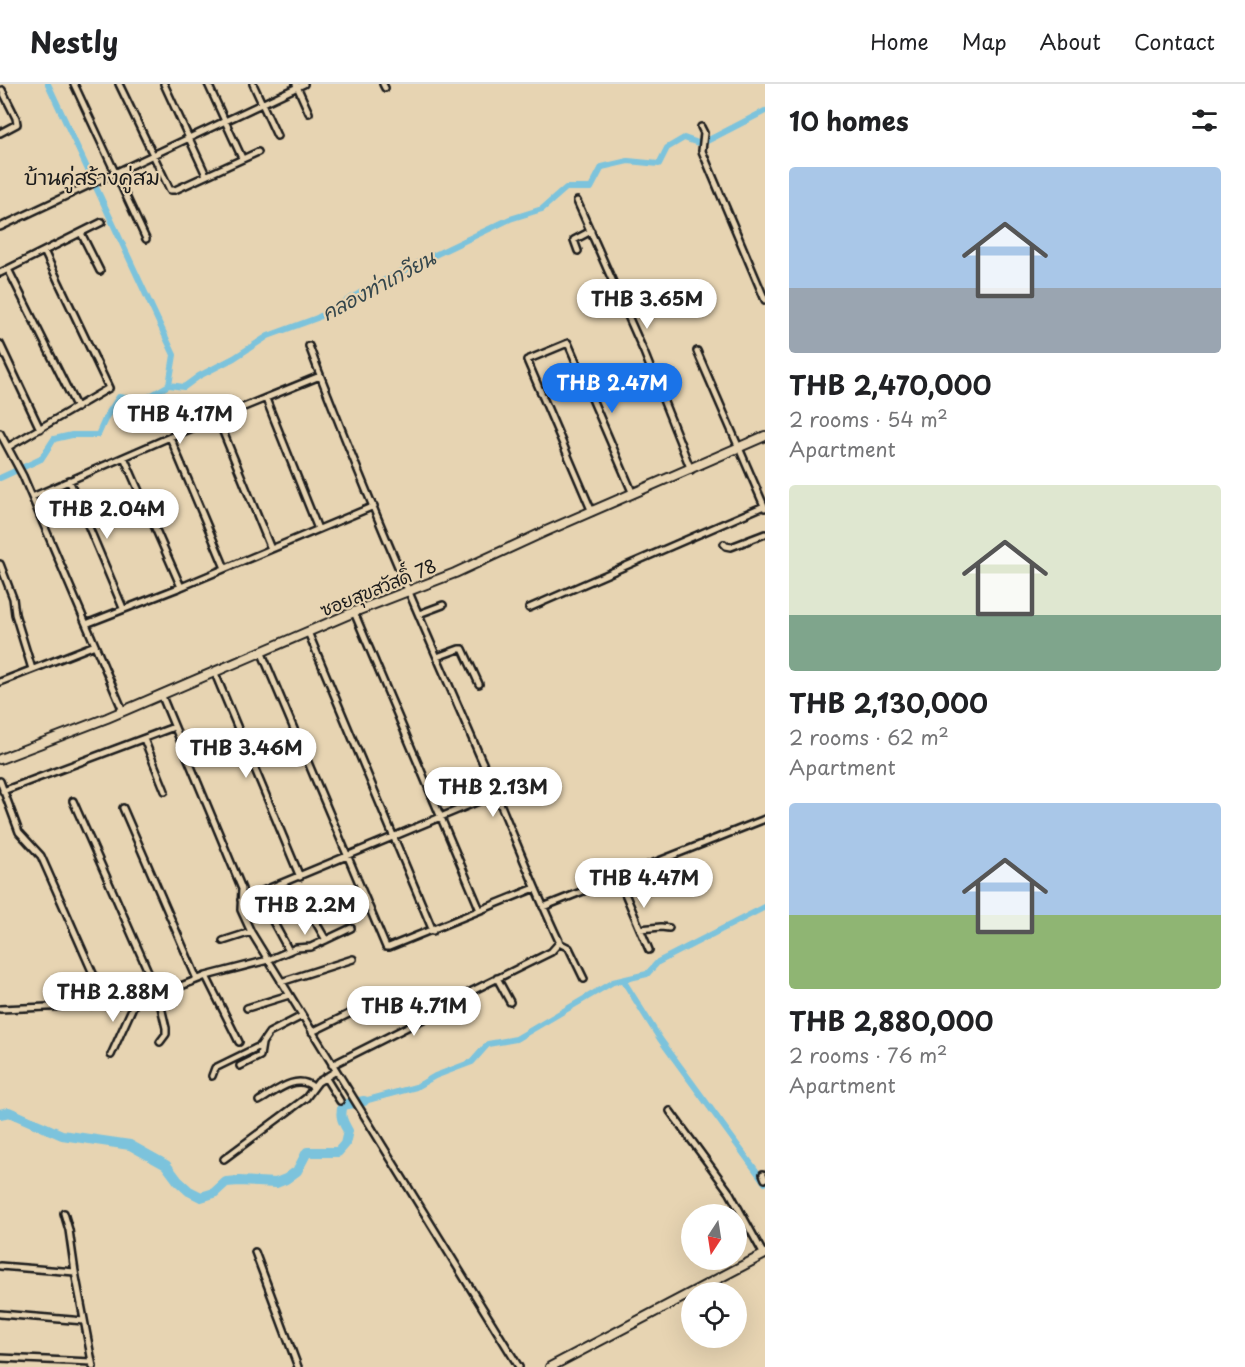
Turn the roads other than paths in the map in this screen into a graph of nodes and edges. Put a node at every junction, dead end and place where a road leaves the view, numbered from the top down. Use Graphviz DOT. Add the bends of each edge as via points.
graph roads {
  1 [pos="74,84"];
  2 [pos="118,84"];
  3 [pos="164,84"];
  4 [pos="208,84"];
  5 [pos="252,84"];
  6 [pos="304,84"];
  7 [pos="297,86"];
  8 [pos="2,90"];
  9 [pos="262,104"];
  10 [pos="309,113"];
  11 [pos="225,121"];
  12 [pos="703,130"];
  13 [pos="0,134"];
  14 [pos="277,136"];
  15 [pos="189,138"];
  16 [pos="258,152"];
  17 [pos="152,155"];
  18 [pos="242,158"];
  19 [pos="115,172"];
  20 [pos="206,175"];
  21 [pos="577,201"];
  22 [pos="102,222"];
  23 [pos="0,227"];
  24 [pos="591,231"];
  25 [pos="81,233"];
  26 [pos="146,239"];
  27 [pos="44,251"];
  28 [pos="578,251"];
  29 [pos="8,269"];
  30 [pos="100,272"];
  31 [pos="0,273"];
  32 [pos="765,300"];
  33 [pos="0,344"];
  34 [pos="309,346"];
  35 [pos="697,351"];
  36 [pos="320,376"];
  37 [pos="266,399"];
  38 [pos="77,408"];
  39 [pos="217,417"];
  40 [pos="40,429"];
  41 [pos="0,433"];
  42 [pos="765,436"];
  43 [pos="170,437"];
  44 [pos="8,447"];
  45 [pos="738,448"];
  46 [pos="124,457"];
  47 [pos="691,470"];
  48 [pos="69,480"];
  49 [pos="633,494"];
  50 [pos="32,497"];
  51 [pos="374,506"];
  52 [pos="765,507"];
  53 [pos="592,512"];
  54 [pos="318,529"];
  55 [pos="765,534"];
  56 [pos="724,544"];
  57 [pos="271,549"];
  58 [pos="0,564"];
  59 [pos="225,568"];
  60 [pos="181,587"];
  61 [pos="409,591"];
  62 [pos="443,604"];
  63 [pos="123,608"];
  64 [pos="529,608"];
  65 [pos="354,612"];
  66 [pos="418,614"];
  67 [pos="86,624"];
  68 [pos="308,632"];
  69 [pos="95,645"];
  70 [pos="261,651"];
  71 [pos="437,657"];
  72 [pos="33,669"];
  73 [pos="214,671"];
  74 [pos="0,682"];
  75 [pos="479,684"];
  76 [pos="161,694"];
  77 [pos="123,711"];
  78 [pos="174,727"];
  79 [pos="144,740"];
  80 [pos="0,759"];
  81 [pos="0,781"];
  82 [pos="3,791"];
  83 [pos="165,791"];
  84 [pos="496,794"];
  85 [pos="73,801"];
  86 [pos="123,808"];
  87 [pos="440,818"];
  88 [pos="765,819"];
  89 [pos="393,837"];
  90 [pos="347,856"];
  91 [pos="300,877"];
  92 [pos="618,877"];
  93 [pos="535,888"];
  94 [pos="300,895"];
  95 [pos="241,900"];
  96 [pos="543,907"];
  97 [pos="480,910"];
  98 [pos="269,914"];
  99 [pos="351,928"];
  100 [pos="669,928"];
  101 [pos="640,929"];
  102 [pos="433,931"];
  103 [pos="251,932"];
  104 [pos="326,940"];
  105 [pos="223,941"];
  106 [pos="559,943"];
  107 [pos="649,950"];
  108 [pos="289,951"];
  109 [pos="353,959"];
  110 [pos="268,960"];
  111 [pos="206,976"];
  112 [pos="95,978"];
  113 [pos="497,978"];
  114 [pos="197,979"];
  115 [pos="584,979"];
  116 [pos="281,982"];
  117 [pos="485,987"];
  118 [pos="158,994"];
  119 [pos="289,995"];
  120 [pos="454,1000"];
  121 [pos="510,1002"];
  122 [pos="118,1004"];
  123 [pos="247,1008"];
  124 [pos="361,1008"];
  125 [pos="0,1009"];
  126 [pos="302,1016"];
  127 [pos="312,1032"];
  128 [pos="160,1042"];
  129 [pos="239,1042"];
  130 [pos="262,1044"];
  131 [pos="111,1055"];
  132 [pos="240,1066"];
  133 [pos="334,1068"];
  134 [pos="212,1076"];
  135 [pos="325,1077"];
  136 [pos="313,1087"];
  137 [pos="259,1101"];
  138 [pos="340,1101"];
  139 [pos="670,1111"];
  140 [pos="224,1159"];
  141 [pos="64,1213"];
  142 [pos="255,1252"];
  143 [pos="764,1255"];
  144 [pos="0,1266"];
  145 [pos="75,1272"];
  146 [pos="0,1314"];
  147 [pos="84,1321"];
  148 [pos="0,1358"];
  149 [pos="92,1365"];
  150 [pos="298,1367"];
  151 [pos="519,1367"];
  152 [pos="550,1367"];
  1 -- 19 [label="street"];
  2 -- 17 [label="street"];
  3 -- 15 [label="street"];
  4 -- 11 [label="street"];
  5 -- 9 [label="street"];
  6 -- 7 [label="street"];
  7 -- 9 [label="street"];
  7 -- 10 [label="street"];
  8 -- 13 [label="street" via="17,122"];
  9 -- 11 [label="street"];
  9 -- 14 [label="street"];
  11 -- 15 [label="street"];
  11 -- 18 [label="street"];
  12 -- 32 [label="street" via="702,147"];
  15 -- 17 [label="street"];
  15 -- 20 [label="street"];
  16 -- 18 [label="street"];
  17 -- 19 [label="street"];
  17 -- 20 [label="street" via="170,190"];
  18 -- 20 [label="street"];
  19 -- 23 [label="street"];
  19 -- 26 [label="street"];
  21 -- 24 [label="street"];
  22 -- 25 [label="street"];
  24 -- 28 [label="street" via="574,240"];
  24 -- 47 [label="street"];
  25 -- 27 [label="street"];
  25 -- 30 [label="street"];
  27 -- 29 [label="street"];
  27 -- 38 [label="street" via="109,387"];
  29 -- 31 [label="street"];
  29 -- 38 [label="street"];
  33 -- 40 [label="street"];
  34 -- 36 [label="street"];
  35 -- 45 [label="street"];
  36 -- 37 [label="street"];
  36 -- 51 [label="street"];
  37 -- 39 [label="street"];
  37 -- 54 [label="street"];
  38 -- 40 [label="street"];
  39 -- 43 [label="street"];
  39 -- 57 [label="street"];
  40 -- 44 [label="street"];
  41 -- 44 [label="street"];
  42 -- 45 [label="street, ซอยสุขสวัสดิ์ 78"];
  43 -- 46 [label="street"];
  43 -- 59 [label="street"];
  44 -- 50 [label="street"];
  45 -- 47 [label="street, ซอยสุขสวัสดิ์ 78"];
  45 -- 52 [label="street"];
  46 -- 48 [label="street"];
  46 -- 60 [label="street"];
  47 -- 49 [label="street, ซอยสุขสวัสดิ์ 78"];
  48 -- 50 [label="street"];
  48 -- 63 [label="street"];
  49 -- 53 [label="street, ซอยสุขสวัสดิ์ 78"];
  49 -- 53 [label="street" via="568,343 527,360"];
  50 -- 67 [label="street"];
  51 -- 54 [label="street"];
  51 -- 61 [label="street"];
  52 -- 64 [label="street"];
  53 -- 61 [label="street, ซอยสุขสวัสดิ์ 78"];
  54 -- 57 [label="street"];
  55 -- 56 [label="street" via="731,547"];
  57 -- 59 [label="street"];
  58 -- 72 [label="street"];
  59 -- 60 [label="street"];
  60 -- 63 [label="street"];
  61 -- 65 [label="street, ซอยสุขสวัสดิ์ 78"];
  61 -- 66 [label="street"];
  62 -- 66 [label="street"];
  63 -- 67 [label="street"];
  65 -- 68 [label="street, ซอยสุขสวัสดิ์ 78"];
  65 -- 87 [label="street"];
  66 -- 71 [label="street"];
  67 -- 69 [label="street"];
  68 -- 70 [label="street, ซอยสุขสวัสดิ์ 78"];
  68 -- 89 [label="street"];
  69 -- 72 [label="street"];
  69 -- 77 [label="street"];
  70 -- 73 [label="street, ซอยสุขสวัสดิ์ 78"];
  70 -- 90 [label="street"];
  71 -- 75 [label="street" via="463,649"];
  71 -- 84 [label="street"];
  72 -- 74 [label="street"];
  73 -- 76 [label="street, ซอยสุขสวัสดิ์ 78"];
  73 -- 91 [label="street"];
  76 -- 77 [label="street, ซอยสุขสวัสดิ์ 78"];
  76 -- 78 [label="street"];
  77 -- 80 [label="street, ซอยสุขสวัสดิ์ 78"];
  78 -- 79 [label="street"];
  78 -- 95 [label="street" via="242,889"];
  79 -- 82 [label="street"];
  79 -- 83 [label="street"];
  81 -- 82 [label="street"];
  82 -- 112 [label="street" via="19,832 41,856"];
  84 -- 87 [label="street"];
  84 -- 93 [label="street"];
  85 -- 118 [label="street"];
  86 -- 114 [label="street"];
  87 -- 89 [label="street"];
  87 -- 97 [label="street"];
  88 -- 92 [label="street"];
  89 -- 90 [label="street"];
  89 -- 102 [label="street"];
  90 -- 91 [label="street"];
  90 -- 102 [label="street" via="386,946"];
  91 -- 95 [label="street"];
  92 -- 96 [label="street"];
  92 -- 101 [label="street"];
  93 -- 96 [label="street"];
  93 -- 97 [label="street"];
  94 -- 104 [label="street"];
  95 -- 103 [label="street"];
  96 -- 106 [label="street"];
  97 -- 102 [label="street"];
  98 -- 108 [label="street"];
  99 -- 104 [label="street"];
  100 -- 101 [label="street"];
  101 -- 107 [label="street"];
  103 -- 105 [label="street"];
  103 -- 110 [label="street"];
  104 -- 108 [label="street"];
  106 -- 113 [label="street" via="551,952"];
  106 -- 115 [label="street" via="569,948"];
  108 -- 110 [label="street"];
  109 -- 116 [label="street"];
  110 -- 111 [label="street"];
  110 -- 116 [label="street"];
  111 -- 114 [label="street"];
  111 -- 129 [label="street"];
  113 -- 120 [label="street"];
  113 -- 121 [label="street"];
  114 -- 118 [label="street"];
  116 -- 119 [label="street"];
  117 -- 133 [label="street"];
  118 -- 128 [label="street" via="166,1031"];
  118 -- 131 [label="street" via="136,1000"];
  119 -- 123 [label="street"];
  119 -- 126 [label="street"];
  122 -- 125 [label="street"];
  124 -- 127 [label="street"];
  126 -- 127 [label="street"];
  126 -- 130 [label="street" via="269,1034"];
  127 -- 133 [label="street"];
  130 -- 132 [label="street" via="260,1056"];
  130 -- 134 [label="street" via="215,1068"];
  133 -- 135 [label="street"];
  133 -- 151 [label="street"];
  135 -- 136 [label="street"];
  135 -- 138 [label="street"];
  136 -- 137 [label="street" via="305,1082 290,1083"];
  136 -- 140 [label="street" via="306,1098"];
  139 -- 143 [label="street" via="730,1192"];
  141 -- 145 [label="street"];
  142 -- 150 [label="street"];
  143 -- 152 [label="street"];
  144 -- 145 [label="street"];
  145 -- 147 [label="street"];
  146 -- 147 [label="street"];
  147 -- 149 [label="street"];
  148 -- 149 [label="street"];
}
